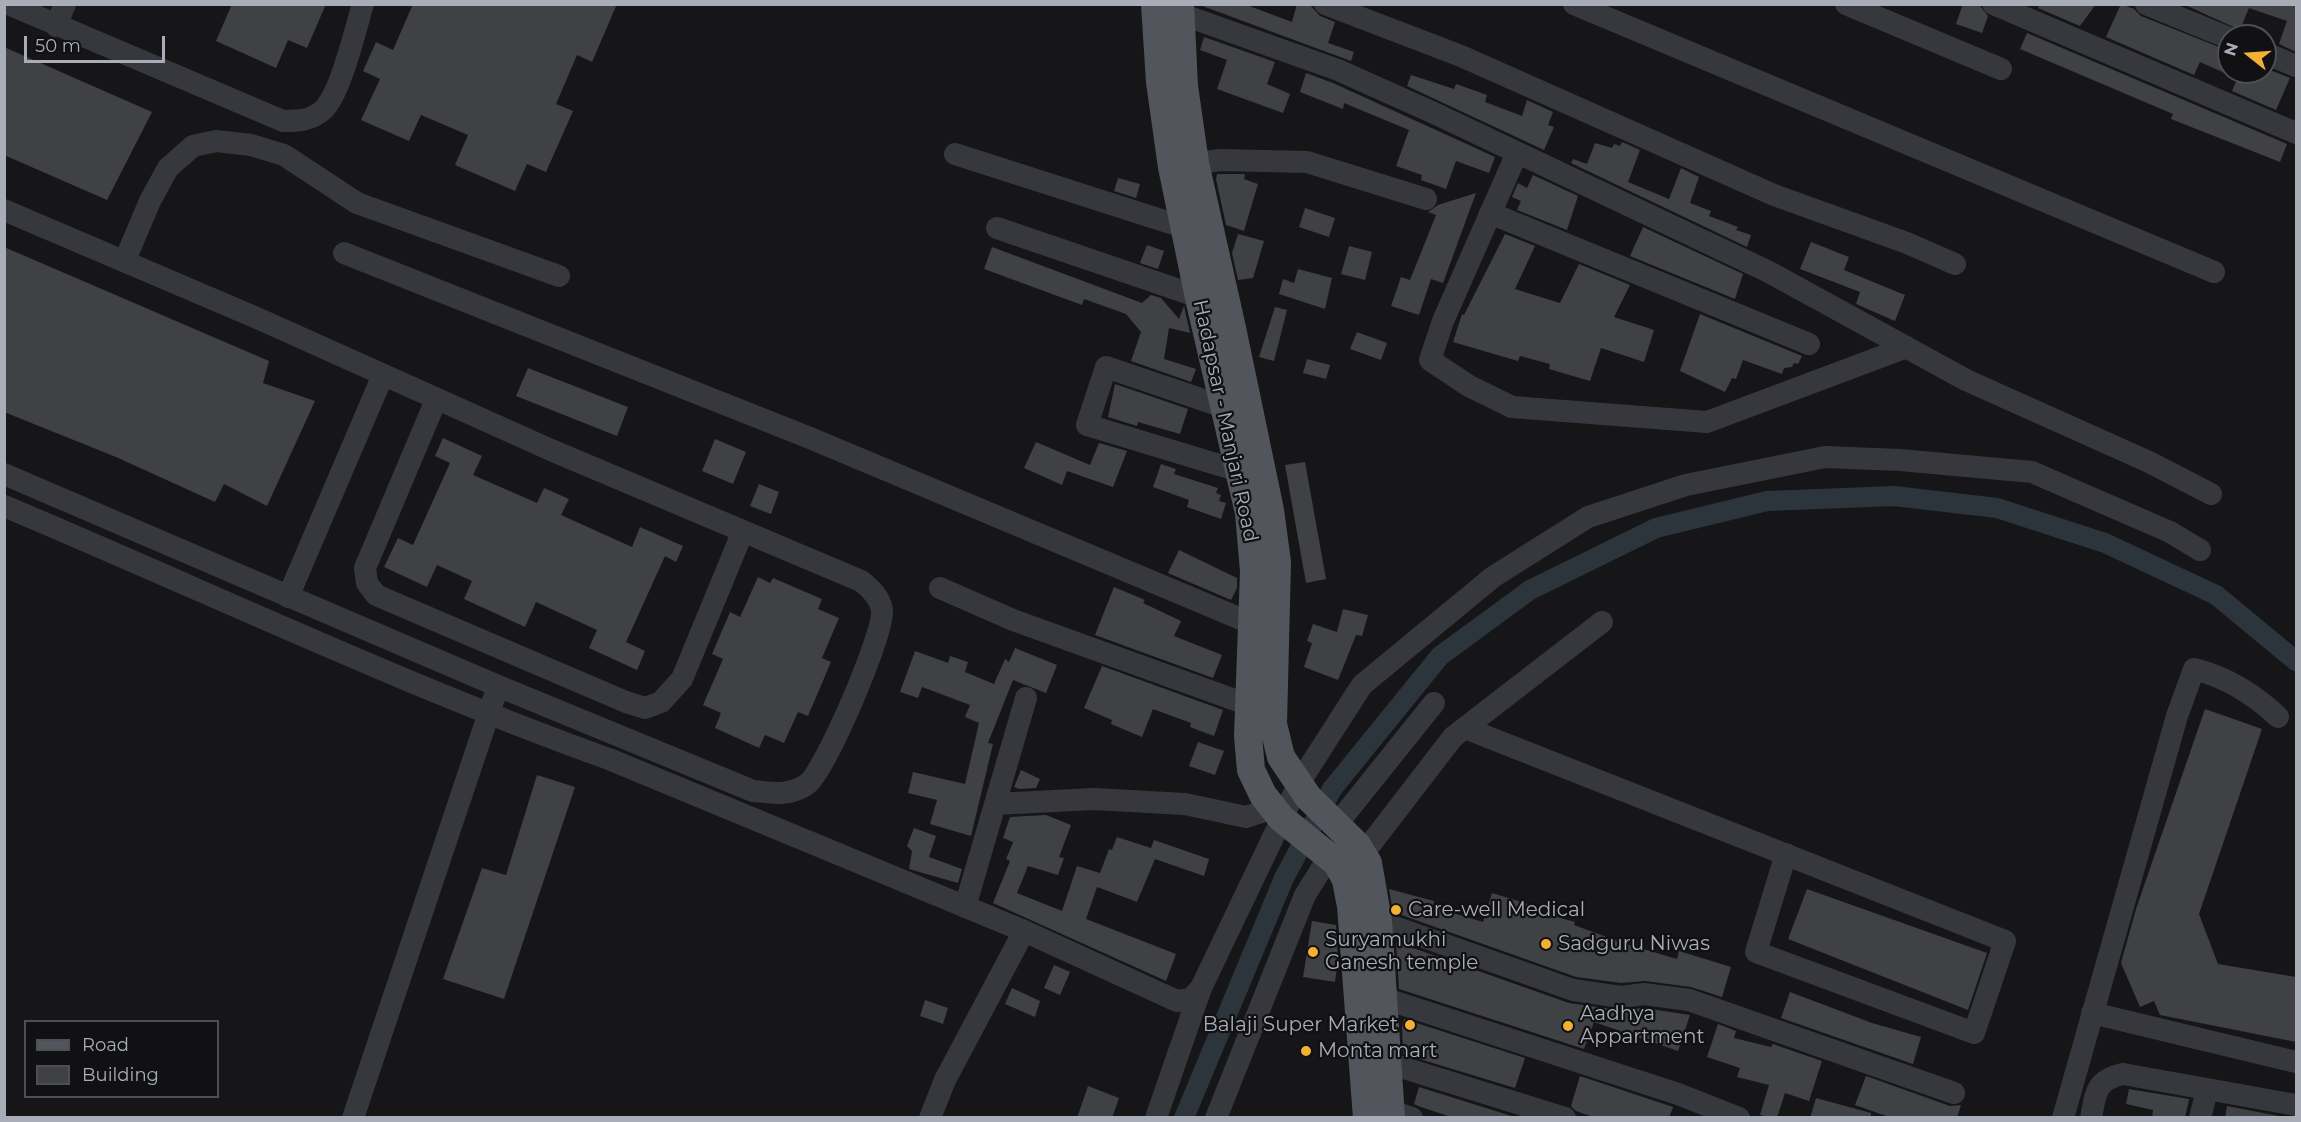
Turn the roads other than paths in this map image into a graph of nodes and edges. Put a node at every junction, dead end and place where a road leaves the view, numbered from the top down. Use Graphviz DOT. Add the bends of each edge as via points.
graph roads {
  1 [pos="8,4"];
  2 [pos="65,4"];
  3 [pos="363,4"];
  4 [pos="1325,4"];
  5 [pos="1574,4"];
  6 [pos="1846,4"];
  7 [pos="1993,4"];
  8 [pos="2146,4"];
  9 [pos="1172,8"];
  10 [pos="56,26"];
  11 [pos="2217,33"];
  12 [pos="2277,58"];
  13 [pos="2296,66"];
  14 [pos="2001,69"];
  15 [pos="2296,133"];
  16 [pos="1517,153"];
  17 [pos="955,154"];
  18 [pos="1195,163"];
  19 [pos="1426,199"];
  20 [pos="4,210"];
  21 [pos="1490,213"];
  22 [pos="1196,227"];
  23 [pos="997,228"];
  24 [pos="344,253"];
  25 [pos="125,260"];
  26 [pos="1955,264"];
  27 [pos="2214,272"];
  28 [pos="559,276"];
  29 [pos="1199,298"];
  30 [pos="1227,304"];
  31 [pos="1809,344"];
  32 [pos="1907,346"];
  33 [pos="383,375"];
  34 [pos="436,400"];
  35 [pos="1224,407"];
  36 [pos="1239,471"];
  37 [pos="4,474"];
  38 [pos="2211,494"];
  39 [pos="4,506"];
  40 [pos="743,531"];
  41 [pos="2200,550"];
  42 [pos="940,588"];
  43 [pos="288,597"];
  44 [pos="1602,621"];
  45 [pos="1264,626"];
  46 [pos="498,686"];
  47 [pos="1026,698"];
  48 [pos="1434,703"];
  49 [pos="1249,705"];
  50 [pos="2278,717"];
  51 [pos="1465,728"];
  52 [pos="1303,790"];
  53 [pos="995,804"];
  54 [pos="1282,818"];
  55 [pos="1337,824"];
  56 [pos="1323,852"];
  57 [pos="1363,854"];
  58 [pos="1786,854"];
  59 [pos="965,907"];
  60 [pos="1378,921"];
  61 [pos="1024,931"];
  62 [pos="1201,988"];
  63 [pos="1383,998"];
  64 [pos="2092,1013"];
  65 [pos="2296,1062"];
  66 [pos="1388,1063"];
  67 [pos="2207,1090"];
  68 [pos="1954,1093"];
  69 [pos="2296,1105"];
  70 [pos="1390,1116"];
  71 [pos="353,1118"];
  72 [pos="930,1118"];
  73 [pos="1156,1118"];
  74 [pos="1216,1118"];
  75 [pos="1565,1118"];
  76 [pos="1739,1118"];
  77 [pos="2063,1118"];
  78 [pos="2091,1118"];
  79 [pos="2200,1118"];
  1 -- 10 [label="street"];
  2 -- 10 [label="street"];
  3 -- 10 [label="street" via="336,89 323,110 304,121 283,121"];
  4 -- 26 [label="street" via="1461,56 1774,195"];
  5 -- 27 [label="street"];
  6 -- 14 [label="street"];
  7 -- 15 [label="street"];
  8 -- 11 [label="street"];
  9 -- 16 [label="street" via="1338,70"];
  9 -- 18 [label="main road, Hadapsar - Manjari Road"];
  9 -- 22 [label="main road, Hadapsar - Manjari Road" via="1160,82"];
  12 -- 13 [label="street"];
  16 -- 21 [label="street"];
  16 -- 32 [label="street" via="1769,272"];
  17 -- 22 [label="street"];
  18 -- 19 [label="street" via="1307,162"];
  18 -- 22 [label="main road, Hadapsar - Manjari Road"];
  20 -- 25 [label="street"];
  21 -- 31 [label="street"];
  21 -- 32 [label="street" via="1430,360 1512,407 1707,422"];
  22 -- 29 [label="main road, Hadapsar - Manjari Road"];
  22 -- 30 [label="main road, Hadapsar - Manjari Road"];
  23 -- 29 [label="street"];
  24 -- 45 [label="street" via="810,438"];
  25 -- 28 [label="street" via="168,168 193,146 216,141 251,145 284,155 357,203"];
  25 -- 33 [label="street"];
  29 -- 30 [label="street"];
  29 -- 35 [label="main road, Hadapsar - Manjari Road"];
  30 -- 45 [label="main road, Hadapsar - Manjari Road" via="1277,562"];
  32 -- 38 [label="street" via="1966,381"];
  33 -- 34 [label="street"];
  33 -- 43 [label="street"];
  34 -- 40 [label="street"];
  34 -- 40 [label="street" via="365,568 367,583 376,595 593,688 645,708 661,702 682,679"];
  35 -- 36 [label="main road, Hadapsar - Manjari Road"];
  35 -- 36 [label="street" via="1106,367 1087,425"];
  36 -- 45 [label="main road, Hadapsar - Manjari Road" via="1249,513"];
  37 -- 43 [label="street"];
  39 -- 59 [label="street" via="315,643 609,759"];
  40 -- 46 [label="street" via="861,581 882,609 879,631 833,746 808,784 786,795 753,791"];
  41 -- 52 [label="street" via="2170,532 2032,472 1825,457 1686,485 1588,517 1493,577 1362,685"];
  42 -- 49 [label="street" via="1013,620"];
  43 -- 46 [label="street"];
  44 -- 51 [label="street"];
  45 -- 49 [label="main road, Hadapsar - Manjari Road"];
  45 -- 52 [label="main road, Hadapsar - Manjari Road" via="1273,724 1281,758"];
  46 -- 71 [label="street, bridge"];
  47 -- 53 [label="street"];
  48 -- 55 [label="street"];
  49 -- 54 [label="main road, Hadapsar - Manjari Road" via="1251,770 1263,795"];
  50 -- 64 [label="street" via="2260,699 2215,674 2194,669"];
  51 -- 57 [label="street" via="1453,737"];
  51 -- 58 [label="street"];
  52 -- 54 [label="street"];
  52 -- 55 [label="main road, Hadapsar - Manjari Road"];
  53 -- 54 [label="street" via="1094,799 1185,804 1246,817"];
  53 -- 59 [label="street"];
  54 -- 56 [label="main road, Hadapsar - Manjari Road"];
  54 -- 62 [label="street"];
  55 -- 57 [label="main road"];
  56 -- 70 [label="main road" via="1337,863 1346,880"];
  56 -- 74 [label="street"];
  57 -- 60 [label="main road" via="1374,888"];
  58 -- 58 [label="street" via="2004,941 1974,1033 1756,952"];
  59 -- 61 [label="street"];
  60 -- 63 [label="main road"];
  60 -- 68 [label="street" via="1572,990 1689,1000"];
  61 -- 62 [label="street" via="1167,998 1191,999"];
  61 -- 72 [label="street" via="945,1080"];
  62 -- 73 [label="street"];
  63 -- 66 [label="main road"];
  63 -- 76 [label="street" via="1678,1094"];
  64 -- 65 [label="street"];
  64 -- 77 [label="street"];
  66 -- 70 [label="main road"];
  66 -- 75 [label="street"];
  67 -- 69 [label="street"];
  67 -- 78 [label="street" via="2122,1074 2109,1077 2100,1084"];
  67 -- 79 [label="street"];
}
